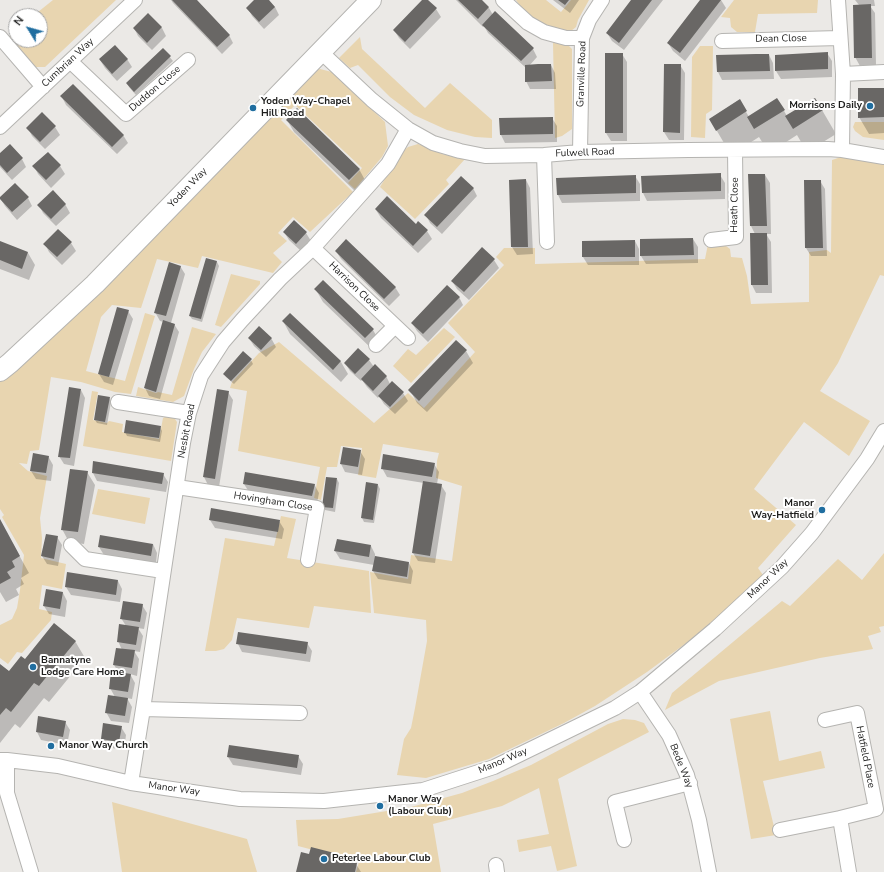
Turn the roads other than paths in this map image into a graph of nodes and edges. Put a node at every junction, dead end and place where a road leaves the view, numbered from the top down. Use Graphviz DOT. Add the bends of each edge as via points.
graph roads {
  1 [pos="135,0"];
  2 [pos="371,0"];
  3 [pos="503,0"];
  4 [pos="602,0"];
  5 [pos="838,0"];
  6 [pos="0,37"];
  7 [pos="582,38"];
  8 [pos="840,38"];
  9 [pos="722,41"];
  10 [pos="320,52"];
  11 [pos="188,60"];
  12 [pos="70,61"];
  13 [pos="884,72"];
  14 [pos="843,74"];
  15 [pos="43,87"];
  16 [pos="0,127"];
  17 [pos="408,129"];
  18 [pos="735,150"];
  19 [pos="842,150"];
  20 [pos="580,152"];
  21 [pos="544,155"];
  22 [pos="884,157"];
  23 [pos="711,240"];
  24 [pos="547,242"];
  25 [pos="313,248"];
  26 [pos="395,326"];
  27 [pos="408,338"];
  28 [pos="376,345"];
  29 [pos="0,371"];
  30 [pos="118,402"];
  31 [pos="189,413"];
  32 [pos="884,431"];
  33 [pos="177,487"];
  34 [pos="71,544"];
  35 [pos="308,560"];
  36 [pos="163,571"];
  37 [pos="640,692"];
  38 [pos="143,709"];
  39 [pos="300,713"];
  40 [pos="825,720"];
  41 [pos="4,760"];
  42 [pos="131,783"];
  43 [pos="690,783"];
  44 [pos="880,808"];
  45 [pos="840,818"];
  46 [pos="780,830"];
  47 [pos="624,840"];
  48 [pos="31,872"];
  49 [pos="709,872"];
  50 [pos="849,872"];
  1 -- 12 [label="street, Cumbrian Way"];
  2 -- 10 [label="main road, Yoden Way"];
  3 -- 7 [label="street" via="528,23 544,32 566,38"];
  4 -- 7 [label="street, Granville Road" via="589,20"];
  5 -- 8 [label="street"];
  6 -- 15 [label="street"];
  7 -- 20 [label="street, Granville Road"];
  8 -- 9 [label="street, Dean Close"];
  8 -- 14 [label="street"];
  10 -- 17 [label="street, Fulwell Road"];
  10 -- 29 [label="main road, Yoden Way" via="95,284"];
  11 -- 12 [label="street, Duddon Close" via="126,114"];
  12 -- 15 [label="street, Cumbrian Way"];
  13 -- 14 [label="street"];
  14 -- 19 [label="street"];
  15 -- 16 [label="street, Cumbrian Way"];
  17 -- 21 [label="street, Fulwell Road" via="433,143 460,152 485,156"];
  17 -- 25 [label="street, Nesbit Road" via="388,164"];
  18 -- 19 [label="street, Fulwell Road"];
  18 -- 20 [label="street, Fulwell Road"];
  18 -- 23 [label="street, Heath Close" via="736,237"];
  19 -- 22 [label="street, Fulwell Road"];
  20 -- 21 [label="street, Fulwell Road"];
  21 -- 24 [label="street"];
  25 -- 26 [label="street, Harrison Close"];
  25 -- 31 [label="street, Nesbit Road" via="275,284 223,342 201,376"];
  26 -- 27 [label="street, Harrison Close"];
  26 -- 28 [label="street"];
  30 -- 31 [label="street"];
  31 -- 33 [label="street, Nesbit Road"];
  32 -- 37 [label="street, Manor Way" via="867,459 812,533 782,567"];
  33 -- 35 [label="street, Hovingham Close" via="317,508"];
  33 -- 36 [label="street, Nesbit Road"];
  34 -- 36 [label="street" via="85,559"];
  36 -- 38 [label="street, Nesbit Road"];
  37 -- 42 [label="street, Manor Way" via="614,708 494,767 423,790 324,801 240,799"];
  37 -- 43 [label="street, Bede Way" via="669,736"];
  38 -- 39 [label="street"];
  38 -- 42 [label="street, Nesbit Road"];
  40 -- 44 [label="street, Hatfield Place" via="857,714"];
  41 -- 42 [label="street, Manor Way" via="58,766"];
  41 -- 48 [label="street" via="7,793"];
  43 -- 47 [label="street" via="615,802"];
  43 -- 49 [label="street, Bede Way"];
  44 -- 45 [label="street, Hatfield Place"];
  45 -- 46 [label="street, Hatfield Place"];
  45 -- 50 [label="street"];
}
